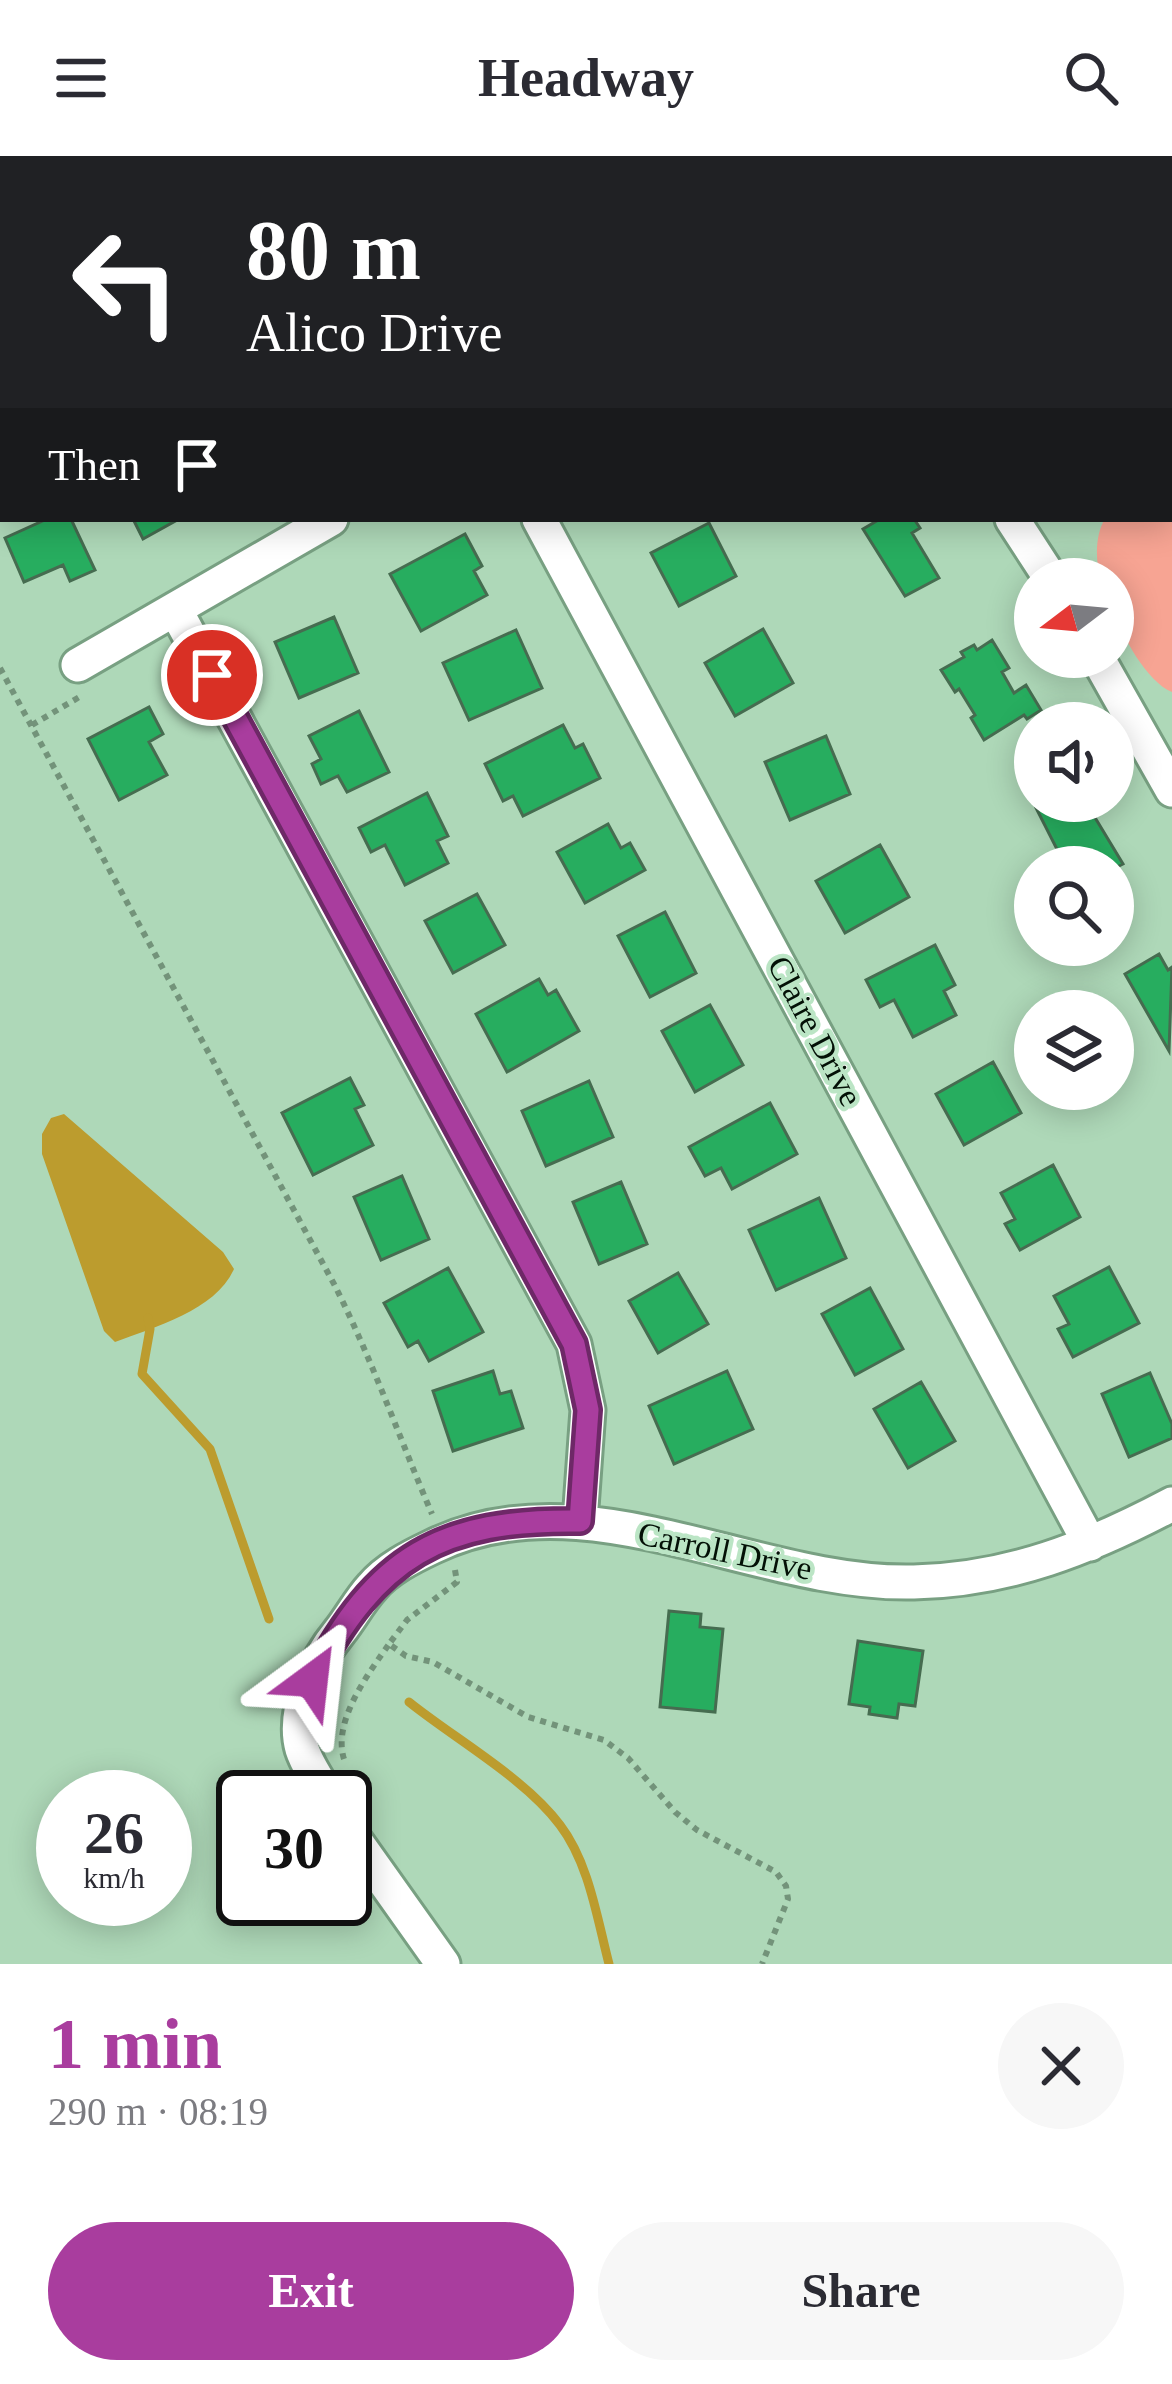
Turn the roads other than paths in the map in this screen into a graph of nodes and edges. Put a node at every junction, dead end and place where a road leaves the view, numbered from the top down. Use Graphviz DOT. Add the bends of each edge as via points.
graph roads {
  1 [pos="326,522"];
  2 [pos="541,522"];
  3 [pos="1014,522"];
  4 [pos="1037,558"];
  5 [pos="175,609"];
  6 [pos="78,665"];
  7 [pos="1109,678"];
  8 [pos="1172,790"];
  9 [pos="1172,1504"];
  10 [pos="580,1521"];
  11 [pos="1090,1544"];
  12 [pos="314,1770"];
  13 [pos="372,1864"];
  14 [pos="443,1964"];
  1 -- 5 [label="street"];
  2 -- 11 [label="street, Claire Drive"];
  3 -- 4 [label="street"];
  5 -- 6 [label="street"];
  5 -- 10 [label="street" via="574,1344 588,1410"];
  7 -- 8 [label="street"];
  9 -- 11 [label="street, Carroll Drive"];
  10 -- 11 [label="street, Carroll Drive" via="906,1582 966,1580"];
  10 -- 12 [label="street, Carroll Drive" via="490,1526 444,1541 371,1587 332,1640 299,1718"];
  13 -- 14 [label="street"];
}
